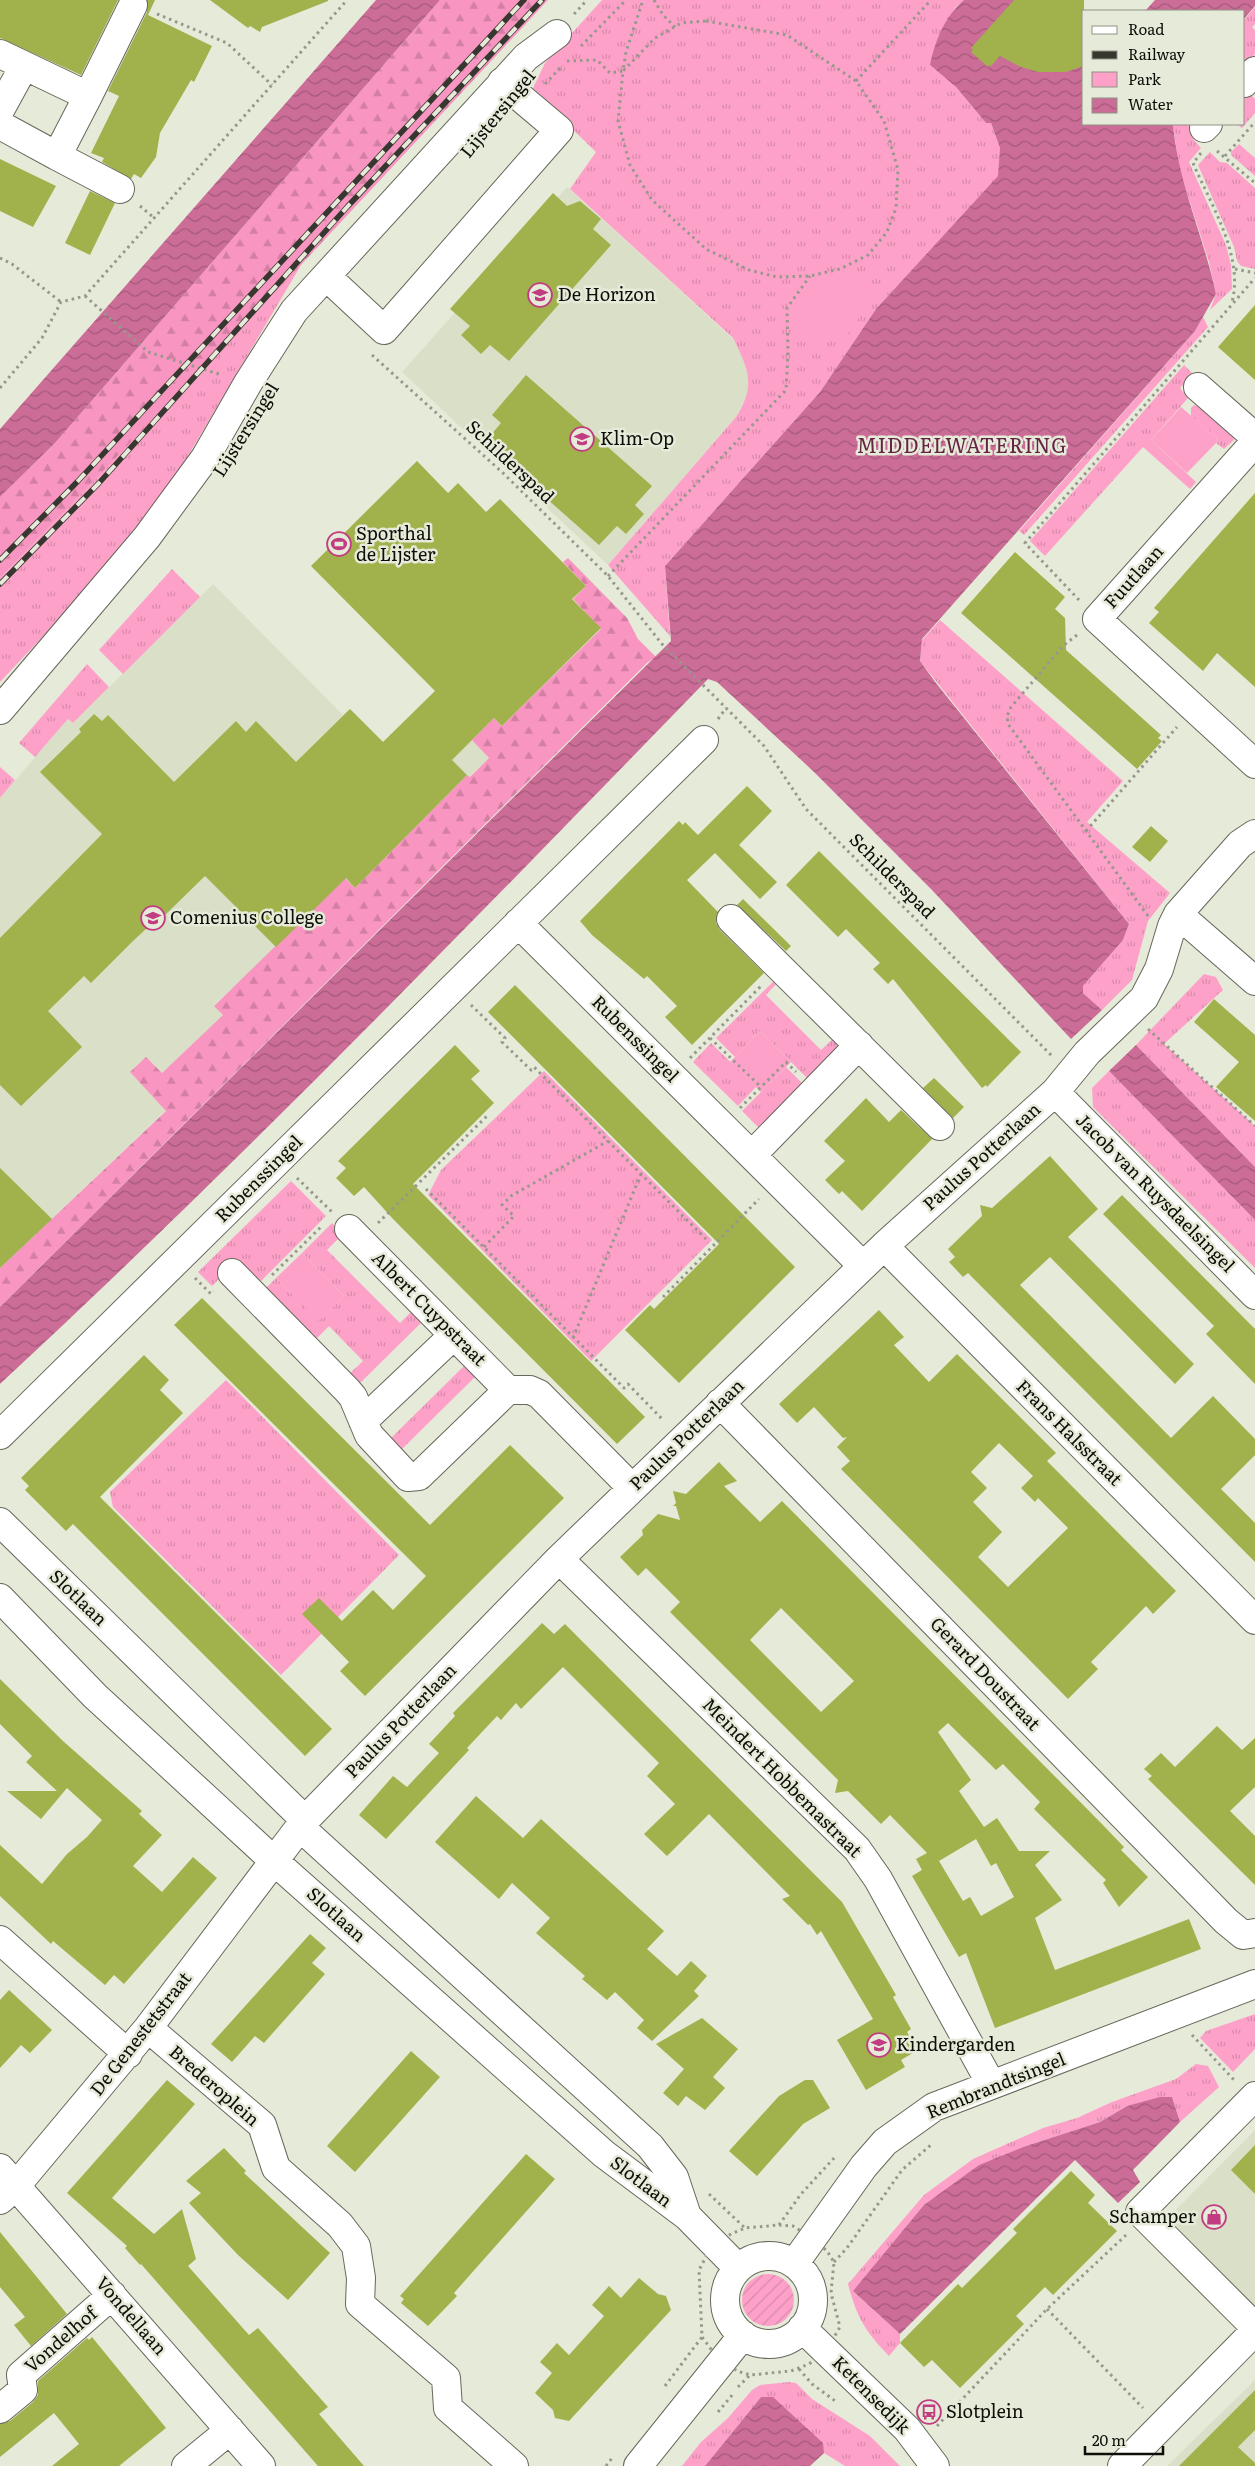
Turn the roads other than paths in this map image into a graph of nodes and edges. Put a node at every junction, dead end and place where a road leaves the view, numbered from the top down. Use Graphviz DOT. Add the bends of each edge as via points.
graph roads {
  1 [pos="134,5"];
  2 [pos="557,34"];
  3 [pos="0,54"];
  4 [pos="24,66"];
  5 [pos="1255,71"];
  6 [pos="502,82"];
  7 [pos="1245,82"];
  8 [pos="88,96"];
  9 [pos="0,110"];
  10 [pos="0,125"];
  11 [pos="57,156"];
  12 [pos="120,190"];
  13 [pos="326,276"];
  14 [pos="1198,388"];
  15 [pos="1255,437"];
  16 [pos="1255,442"];
  17 [pos="0,710"];
  18 [pos="704,740"];
  19 [pos="1255,764"];
  20 [pos="1255,834"];
  21 [pos="1178,914"];
  22 [pos="731,919"];
  23 [pos="518,923"];
  24 [pos="1255,980"];
  25 [pos="859,1045"];
  26 [pos="1062,1083"];
  27 [pos="940,1126"];
  28 [pos="752,1155"];
  29 [pos="348,1228"];
  30 [pos="884,1246"];
  31 [pos="863,1266"];
  32 [pos="232,1273"];
  33 [pos="1255,1294"];
  34 [pos="454,1335"];
  35 [pos="508,1390"];
  36 [pos="720,1403"];
  37 [pos="363,1421"];
  38 [pos="0,1435"];
  39 [pos="632,1488"];
  40 [pos="0,1522"];
  41 [pos="559,1559"];
  42 [pos="0,1598"];
  43 [pos="1255,1620"];
  44 [pos="303,1823"];
  45 [pos="274,1860"];
  46 [pos="1255,1934"];
  47 [pos="0,1940"];
  48 [pos="1255,1984"];
  49 [pos="148,2028"];
  50 [pos="128,2054"];
  51 [pos="991,2084"];
  52 [pos="1254,2097"];
  53 [pos="5,2185"];
  54 [pos="687,2216"];
  55 [pos="794,2264"];
  56 [pos="738,2268"];
  57 [pos="112,2294"];
  58 [pos="1255,2327"];
  59 [pos="802,2328"];
  60 [pos="1255,2331"];
  61 [pos="742,2335"];
  62 [pos="0,2409"];
  63 [pos="230,2430"];
  64 [pos="186,2466"];
  65 [pos="261,2466"];
  66 [pos="514,2466"];
  67 [pos="638,2466"];
  68 [pos="935,2466"];
  69 [pos="1122,2466"];
  1 -- 8 [label="street"];
  2 -- 6 [label="street, Lijstersingel" via="526,57"];
  3 -- 4 [label="street"];
  4 -- 8 [label="street"];
  4 -- 9 [label="street"];
  5 -- 7 [label="street"];
  6 -- 13 [label="street, Lijstersingel"];
  6 -- 13 [label="street" via="559,130 384,330"];
  8 -- 11 [label="street"];
  10 -- 11 [label="street"];
  11 -- 12 [label="street"];
  13 -- 17 [label="street, Lijstersingel" via="294,311 205,458 147,537"];
  14 -- 15 [label="street"];
  16 -- 19 [label="street, Fuutlaan" via="1097,619"];
  18 -- 23 [label="street, Rubenssingel"];
  20 -- 21 [label="street, Paulus Potterlaan" via="1240,844"];
  21 -- 24 [label="street"];
  21 -- 26 [label="street, Paulus Potterlaan" via="1166,941 1159,969 1144,998 1087,1052"];
  22 -- 25 [label="street"];
  23 -- 28 [label="street, Rubenssingel"];
  23 -- 38 [label="street, Rubenssingel"];
  25 -- 27 [label="street"];
  25 -- 28 [label="street"];
  26 -- 30 [label="street, Paulus Potterlaan"];
  26 -- 33 [label="street, Jacob van Ruysdaelsingel"];
  28 -- 31 [label="street, Rubenssingel"];
  29 -- 34 [label="street, Albert Cuypstraat"];
  30 -- 31 [label="street, Paulus Potterlaan"];
  30 -- 43 [label="street, Frans Halsstraat"];
  31 -- 36 [label="street, Paulus Potterlaan"];
  32 -- 37 [label="street" via="347,1390"];
  34 -- 35 [label="street, Albert Cuypstraat"];
  34 -- 37 [label="street"];
  35 -- 37 [label="street" via="416,1478 405,1475 372,1440"];
  35 -- 39 [label="street" via="530,1390 539,1394"];
  36 -- 39 [label="street, Paulus Potterlaan"];
  36 -- 46 [label="street, Gerard Doustraat" via="1226,1921 1243,1935"];
  39 -- 41 [label="street, Paulus Potterlaan"];
  40 -- 44 [label="street, Slotlaan"];
  41 -- 44 [label="street, Paulus Potterlaan"];
  41 -- 51 [label="street, Meindert Hobbemastraat" via="857,1848"];
  42 -- 45 [label="street, Slotlaan" via="95,1696"];
  44 -- 45 [label="street, Paulus Potterlaan"];
  44 -- 54 [label="street, Slotlaan" via="650,2146 674,2177"];
  45 -- 49 [label="street, De Genestetstraat"];
  45 -- 54 [label="street, Slotlaan" via="604,2154"];
  47 -- 50 [label="street"];
  48 -- 51 [label="street, Rembrandtsingel"];
  49 -- 50 [label="street, De Genestetstraat"];
  49 -- 66 [label="street, Brederoplein" via="262,2126 276,2168 340,2225 356,2246 361,2278 360,2304 446,2378 448,2408"];
  50 -- 53 [label="street, De Genestetstraat"];
  51 -- 55 [label="street, Rembrandtsingel" via="934,2107 885,2142"];
  52 -- 58 [label="street" via="1140,2212"];
  53 -- 57 [label="street, Vondellaan"];
  54 -- 56 [label="street, Slotlaan"];
  55 -- 56 [label="street" via="783,2258 765,2256"];
  55 -- 59 [label="street" via="809,2282 812,2294 810,2312"];
  56 -- 61 [label="street" via="730,2278 725,2303 727,2315"];
  57 -- 62 [label="street, Vondelhof" via="20,2375 22,2390"];
  57 -- 63 [label="street, Vondellaan"];
  59 -- 61 [label="street" via="774,2343"];
  59 -- 68 [label="street, Ketensedijk" via="900,2422"];
  60 -- 69 [label="street"];
  61 -- 67 [label="street"];
  63 -- 64 [label="street"];
  63 -- 65 [label="street, Vondellaan"];
}
